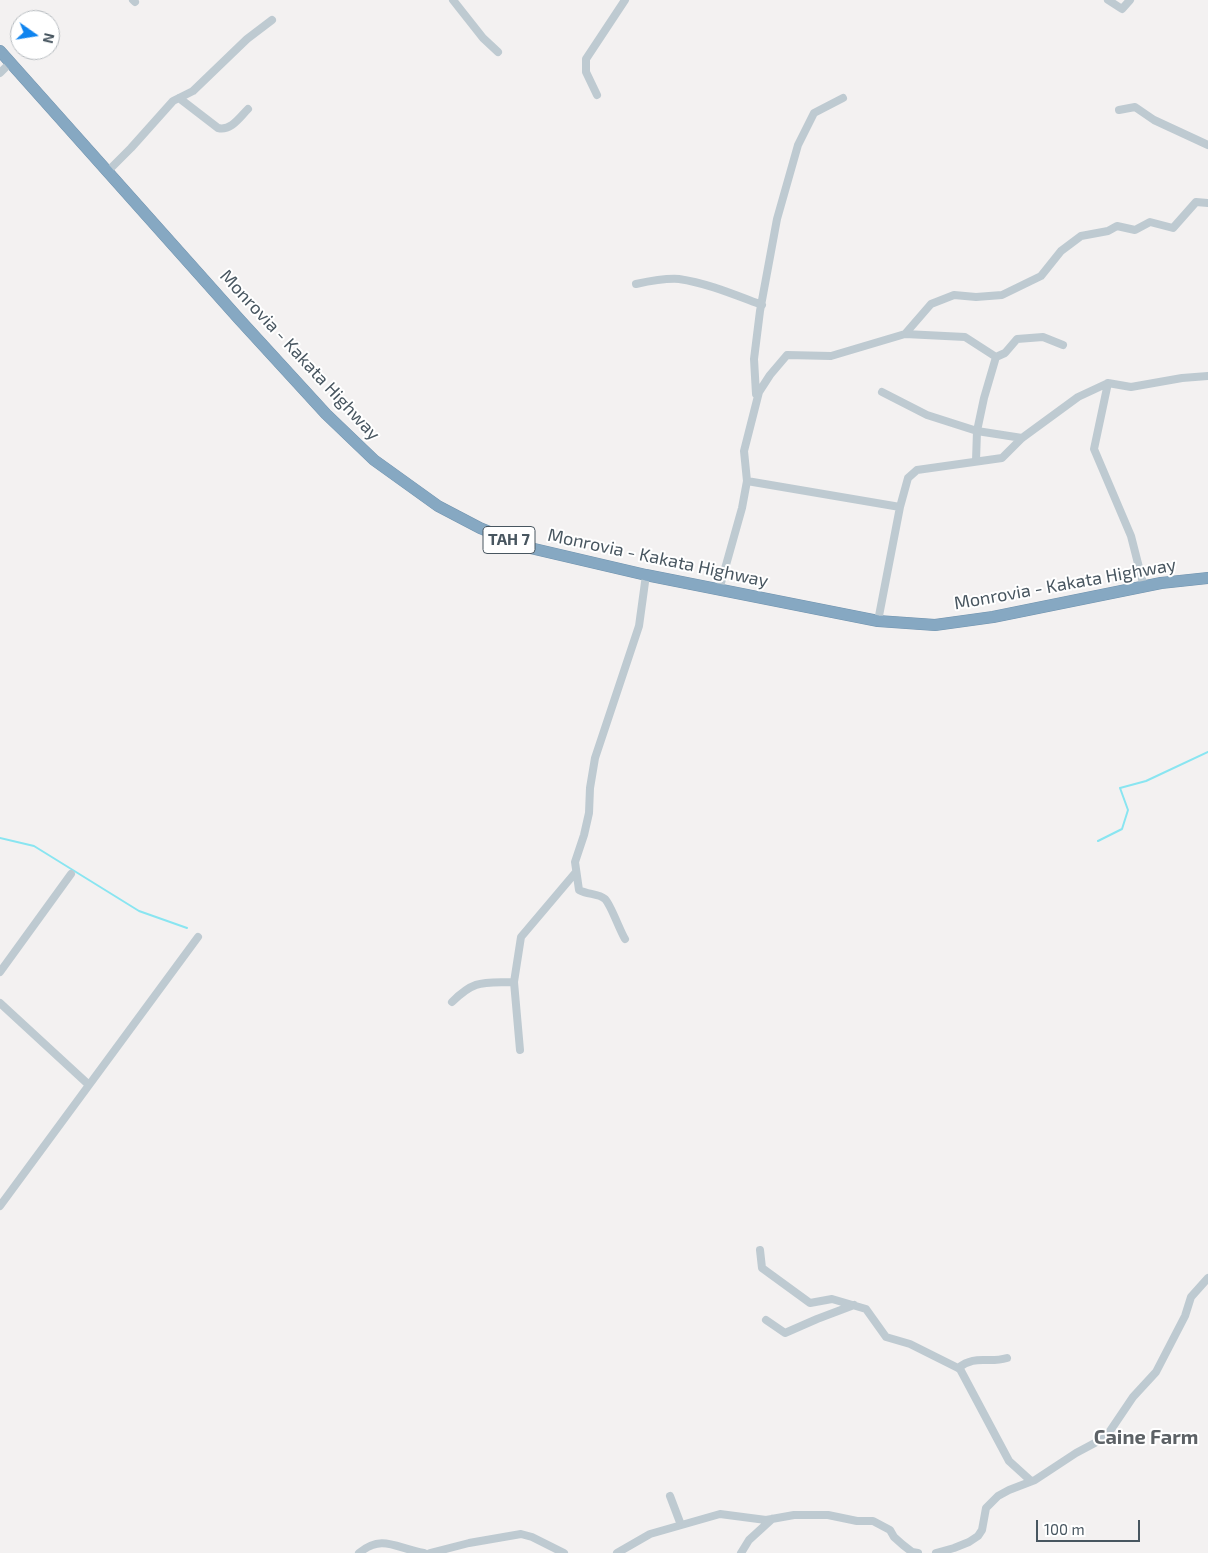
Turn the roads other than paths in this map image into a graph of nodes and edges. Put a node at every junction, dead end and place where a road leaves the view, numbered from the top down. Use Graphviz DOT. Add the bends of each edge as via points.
graph roads {
  1 [pos="453,0"];
  2 [pos="625,0"];
  3 [pos="1108,0"];
  4 [pos="1130,0"];
  5 [pos="272,20"];
  6 [pos="0,51"];
  7 [pos="498,52"];
  8 [pos="11,62"];
  9 [pos="0,74"];
  10 [pos="597,95"];
  11 [pos="179,98"];
  12 [pos="843,98"];
  13 [pos="248,109"];
  14 [pos="1119,110"];
  15 [pos="1208,145"];
  16 [pos="108,170"];
  17 [pos="1208,204"];
  18 [pos="636,284"];
  19 [pos="762,305"];
  20 [pos="905,334"];
  21 [pos="1063,345"];
  22 [pos="996,358"];
  23 [pos="1208,376"];
  24 [pos="1108,383"];
  25 [pos="882,392"];
  26 [pos="756,394"];
  27 [pos="977,431"];
  28 [pos="1022,438"];
  29 [pos="976,461"];
  30 [pos="747,481"];
  31 [pos="900,507"];
  32 [pos="646,575"];
  33 [pos="1208,578"];
  34 [pos="1144,587"];
  35 [pos="719,590"];
  36 [pos="878,621"];
  37 [pos="576,872"];
  38 [pos="71,874"];
  39 [pos="198,937"];
  40 [pos="625,938"];
  41 [pos="0,972"];
  42 [pos="514,982"];
  43 [pos="452,1002"];
  44 [pos="0,1003"];
  45 [pos="520,1050"];
  46 [pos="89,1085"];
  47 [pos="0,1206"];
  48 [pos="760,1250"];
  49 [pos="1208,1278"];
  50 [pos="854,1305"];
  51 [pos="766,1320"];
  52 [pos="1007,1358"];
  53 [pos="958,1368"];
  54 [pos="1030,1481"];
  55 [pos="670,1496"];
  56 [pos="772,1519"];
  57 [pos="681,1525"];
  58 [pos="359,1553"];
  59 [pos="424,1553"];
  60 [pos="430,1553"];
  61 [pos="564,1553"];
  62 [pos="617,1553"];
  63 [pos="741,1553"];
  64 [pos="918,1553"];
  65 [pos="936,1553"];
  1 -- 7 [label="street" via="482,38"];
  2 -- 10 [label="street" via="586,59 586,72"];
  3 -- 4 [label="street" via="1122,9"];
  5 -- 11 [label="street" via="247,39 193,91"];
  6 -- 8 [label="highway, Monrovia - Kakata Highway / TAH 7"];
  8 -- 9 [label="street"];
  8 -- 16 [label="highway, Monrovia - Kakata Highway / TAH 7"];
  11 -- 13 [label="street" via="223,129 230,127"];
  11 -- 16 [label="street" via="173,100 132,148"];
  12 -- 19 [label="street" via="814,113 798,145 777,219"];
  14 -- 15 [label="street" via="1135,107 1154,120"];
  16 -- 32 [label="highway, Monrovia - Kakata Highway / TAH 7" via="238,319 326,414 374,460 438,506 480,528 526,547"];
  17 -- 20 [label="street" via="1196,202 1173,228 1150,222 1135,230 1116,226 1108,231 1081,236 1061,251 1041,276 1002,294 954,295 931,304"];
  18 -- 19 [label="street" via="678,279 726,291"];
  19 -- 26 [label="street" via="754,359"];
  20 -- 22 [label="street" via="965,337"];
  20 -- 30 [label="street" via="831,356 787,355 759,392 744,451"];
  21 -- 22 [label="street" via="1043,337 1017,339"];
  22 -- 27 [label="street"];
  23 -- 24 [label="street" via="1131,387"];
  24 -- 28 [label="street" via="1078,397"];
  24 -- 34 [label="street" via="1094,449 1131,536"];
  25 -- 27 [label="street" via="927,415"];
  27 -- 28 [label="street"];
  27 -- 29 [label="street"];
  28 -- 29 [label="street" via="1002,458"];
  29 -- 31 [label="street" via="916,470 908,478"];
  30 -- 31 [label="street"];
  30 -- 35 [label="street"];
  31 -- 36 [label="street"];
  32 -- 35 [label="highway, Monrovia - Kakata Highway / TAH 7"];
  32 -- 37 [label="street" via="638,626 595,758 589,813 575,862"];
  33 -- 34 [label="highway, Monrovia - Kakata Highway / TAH 7"];
  34 -- 36 [label="highway, Monrovia - Kakata Highway / TAH 7" via="993,617 935,625"];
  35 -- 36 [label="highway, Monrovia - Kakata Highway / TAH 7"];
  37 -- 40 [label="street" via="579,890 605,899"];
  37 -- 42 [label="street" via="521,937"];
  38 -- 41 [label="street"];
  39 -- 46 [label="street"];
  42 -- 43 [label="street" via="478,983 465,989"];
  42 -- 45 [label="street"];
  44 -- 46 [label="street"];
  46 -- 47 [label="street"];
  48 -- 50 [label="street" via="762,1268 810,1303 832,1298"];
  49 -- 54 [label="street" via="1191,1298 1156,1372 1106,1437"];
  50 -- 51 [label="street" via="785,1333"];
  50 -- 53 [label="street" via="866,1309 886,1337 910,1344"];
  52 -- 53 [label="street" via="969,1360"];
  53 -- 54 [label="street" via="1010,1460"];
  54 -- 65 [label="street" via="998,1496 986,1508 978,1536"];
  55 -- 57 [label="street"];
  56 -- 57 [label="street" via="720,1514"];
  56 -- 63 [label="street" via="749,1540"];
  56 -- 64 [label="street" via="828,1515 872,1521 890,1530 894,1538"];
  57 -- 62 [label="street" via="650,1534"];
  58 -- 59 [label="street" via="377,1542"];
  60 -- 61 [label="street" via="521,1534 532,1536"];
}
